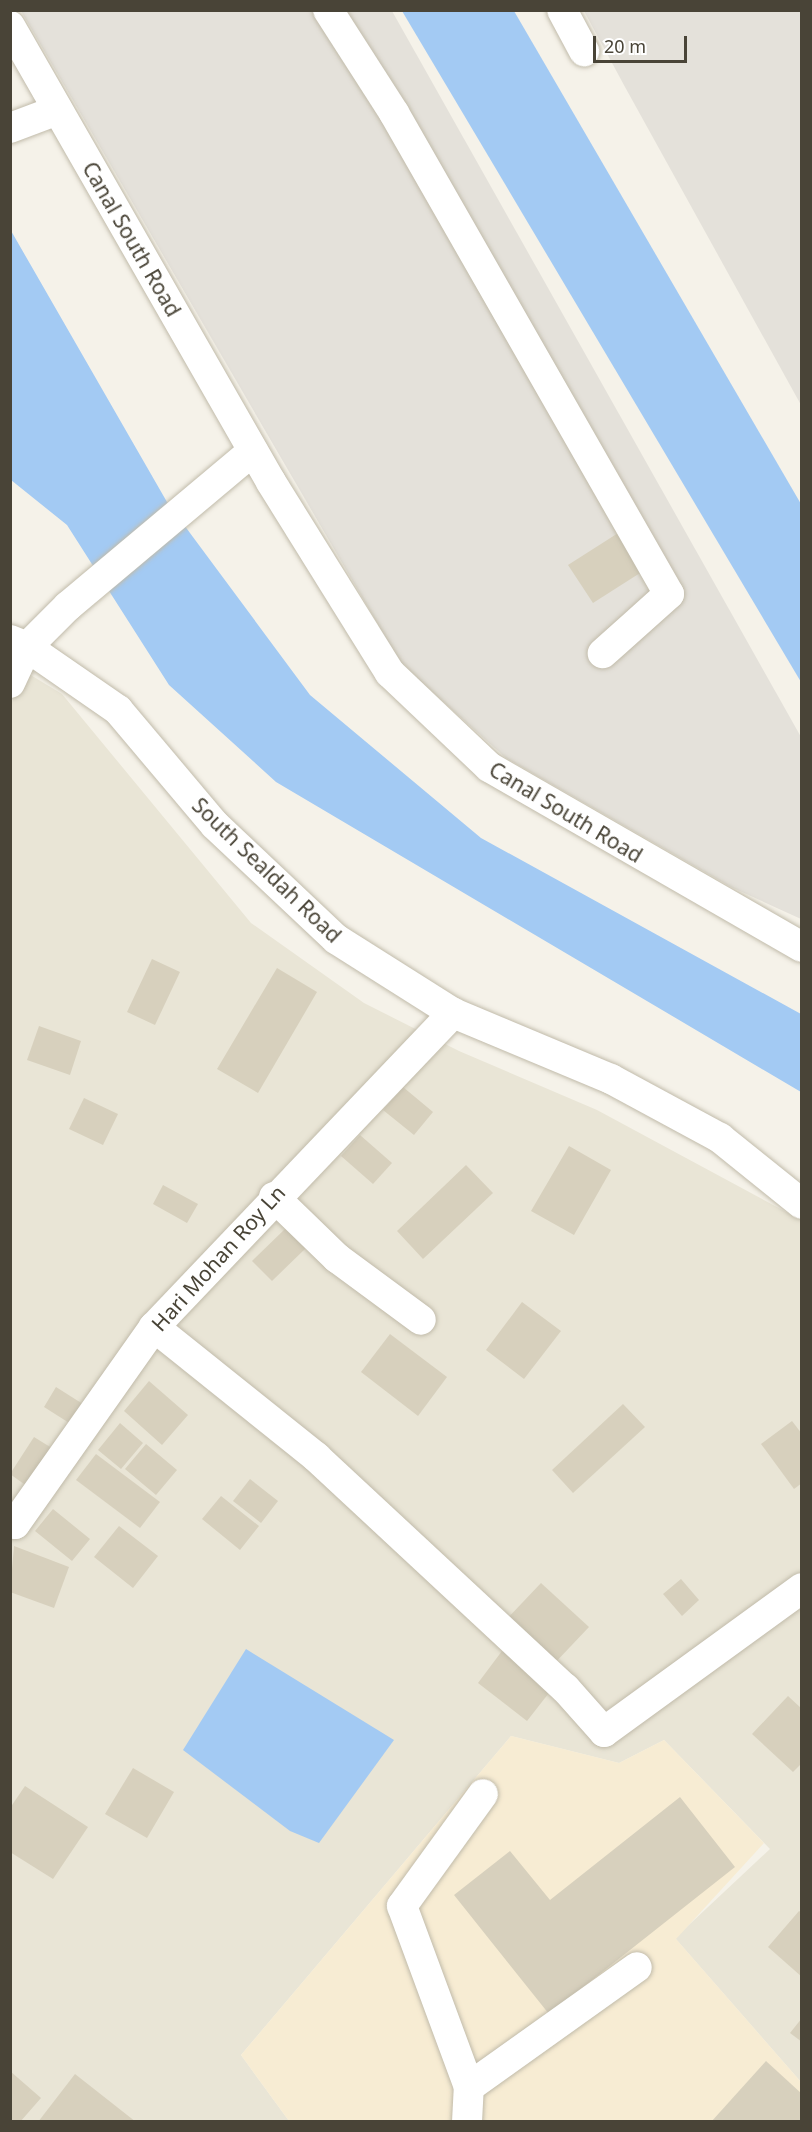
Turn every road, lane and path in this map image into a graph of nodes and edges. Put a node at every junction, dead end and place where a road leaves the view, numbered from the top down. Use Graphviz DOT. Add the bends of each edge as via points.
graph roads {
  1 [pos="328,10"];
  2 [pos="562,10"];
  3 [pos="10,26"];
  4 [pos="584,51"];
  5 [pos="58,110"];
  6 [pos="10,128"];
  7 [pos="253,451"];
  8 [pos="19,644"];
  9 [pos="603,653"];
  10 [pos="10,683"];
  11 [pos="801,946"];
  12 [pos="453,1013"];
  13 [pos="274,1197"];
  14 [pos="801,1204"];
  15 [pos="421,1320"];
  16 [pos="154,1327"];
  17 [pos="10,1523"];
  18 [pos="801,1588"];
  19 [pos="483,1794"];
  20 [pos="637,1967"];
  21 [pos="469,2087"];
  22 [pos="467,2121"];
  1 -- 9 [label="street" via="394,113 669,594"];
  2 -- 4 [label="street"];
  3 -- 5 [label="street, Canal South Road"];
  5 -- 6 [label="street"];
  5 -- 7 [label="street, Canal South Road"];
  7 -- 8 [label="street"];
  7 -- 11 [label="street, Canal South Road" via="390,673 489,767"];
  8 -- 10 [label="street"];
  8 -- 12 [label="street, South Sealdah Road" via="118,710 215,825 336,939"];
  12 -- 13 [label="street, Hari Mohan Roy Ln"];
  12 -- 14 [label="street, South Sealdah Road" via="611,1079 720,1138"];
  13 -- 15 [label="street" via="337,1258"];
  13 -- 16 [label="street, Hari Mohan Roy Ln"];
  16 -- 17 [label="street, Hari Mohan Roy Ln" via="15,1524"];
  16 -- 18 [label="street" via="316,1457 565,1688 604,1732"];
  19 -- 21 [label="street" via="402,1906"];
  20 -- 21 [label="street"];
  21 -- 22 [label="street"];
}
